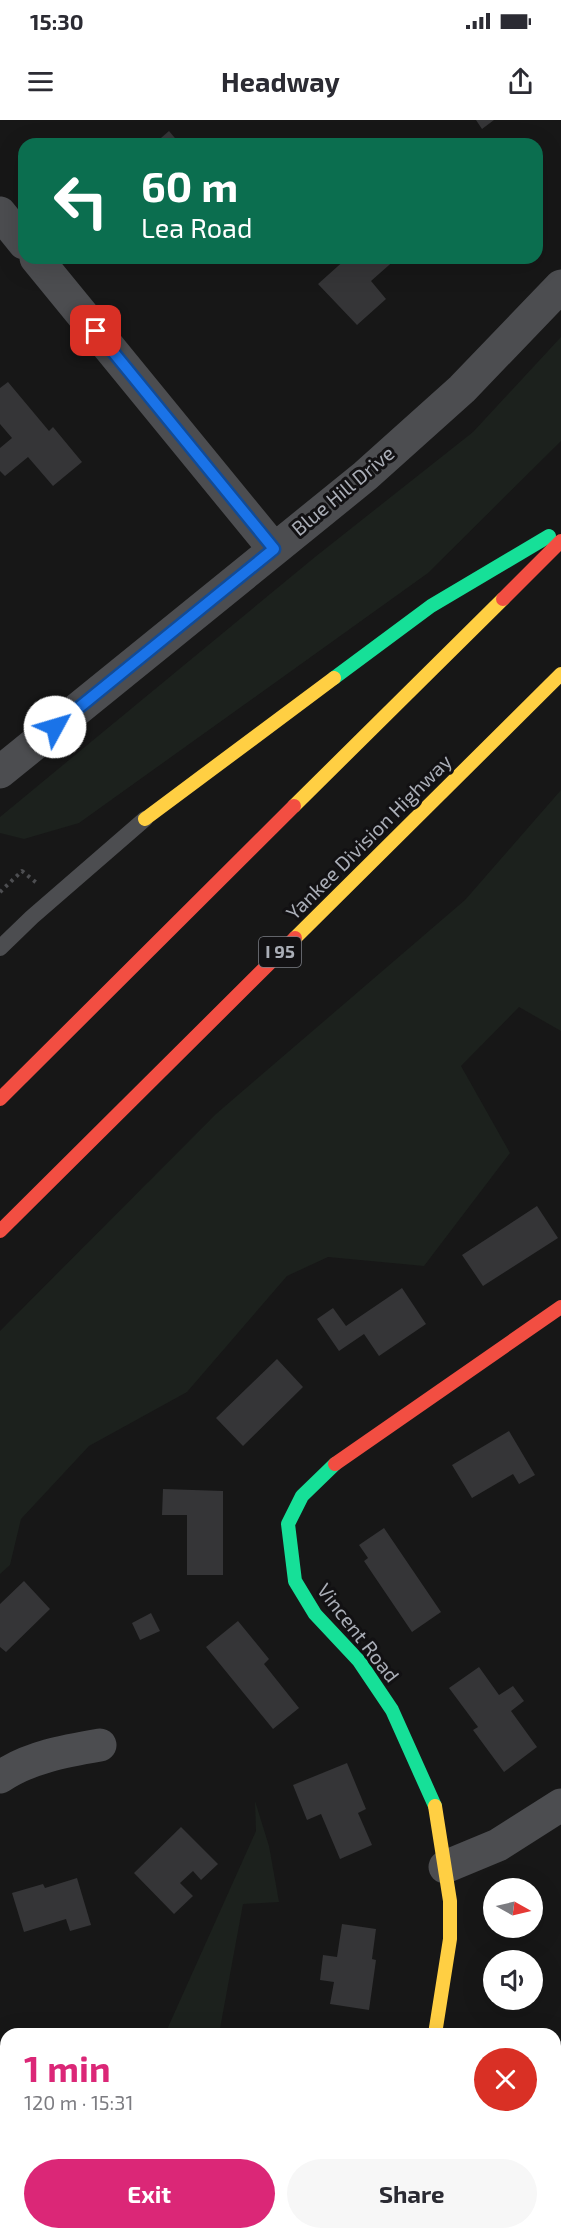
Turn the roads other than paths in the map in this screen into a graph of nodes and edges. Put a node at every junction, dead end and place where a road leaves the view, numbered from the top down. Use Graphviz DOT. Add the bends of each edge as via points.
graph roads {
  1 [pos="0,213"];
  2 [pos="18,236"];
  3 [pos="41,264"];
  4 [pos="561,286"];
  5 [pos="561,529"];
  6 [pos="561,541"];
  7 [pos="274,549"];
  8 [pos="561,674"];
  9 [pos="0,772"];
  10 [pos="145,819"];
  11 [pos="0,948"];
  12 [pos="0,1098"];
  13 [pos="0,1231"];
  14 [pos="561,1307"];
  15 [pos="100,1745"];
  16 [pos="0,1777"];
  17 [pos="561,1805"];
  18 [pos="445,1867"];
  19 [pos="436,2028"];
  1 -- 2 [label="street"];
  3 -- 7 [label="street"];
  4 -- 7 [label="street, Blue Hill Drive" via="462,389 365,476"];
  5 -- 10 [label="main road" via="431,606"];
  6 -- 12 [label="main road"];
  7 -- 9 [label="street, Blue Hill Drive"];
  8 -- 13 [label="main road, Yankee Division Highway / I 95"];
  10 -- 11 [label="lane"];
  14 -- 18 [label="main road, Vincent Road" via="331,1467 302,1496 288,1524 295,1581 315,1614 359,1661 392,1710 434,1802"];
  15 -- 16 [label="street" via="55,1752"];
  17 -- 18 [label="street" via="498,1845"];
  18 -- 19 [label="main road, Vincent Road" via="450,1939"];
}
